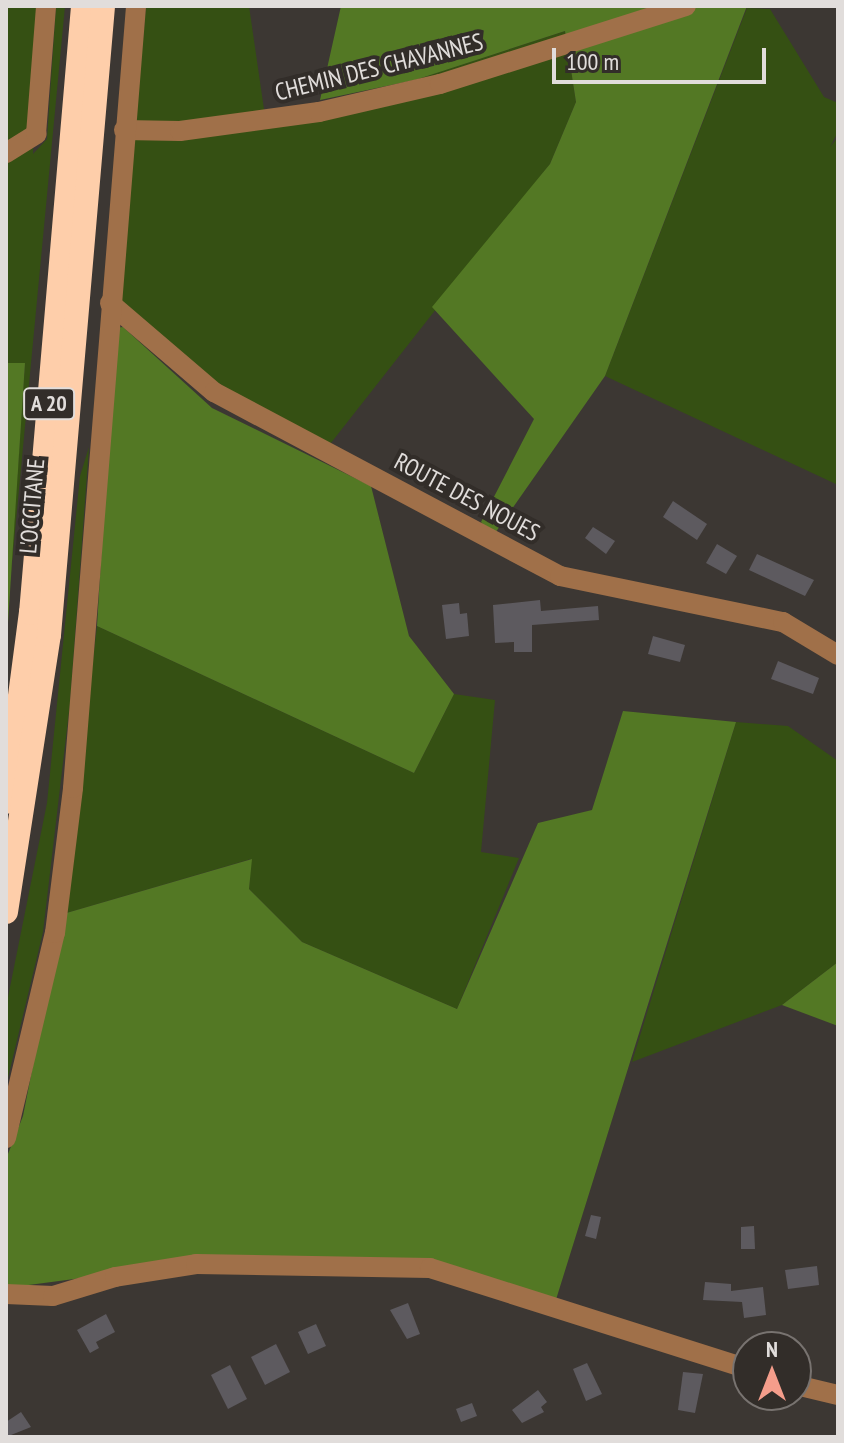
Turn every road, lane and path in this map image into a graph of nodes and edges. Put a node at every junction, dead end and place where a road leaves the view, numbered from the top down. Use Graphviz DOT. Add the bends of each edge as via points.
graph roads {
  1 [pos="46,6"];
  2 [pos="83,6"];
  3 [pos="103,6"];
  4 [pos="136,6"];
  5 [pos="686,6"];
  6 [pos="124,130"];
  7 [pos="6,153"];
  8 [pos="110,303"];
  9 [pos="838,655"];
  10 [pos="6,802"];
  11 [pos="6,912"];
  12 [pos="6,1138"];
  13 [pos="6,1294"];
  14 [pos="732,1364"];
  15 [pos="812,1389"];
  16 [pos="838,1395"];
  1 -- 7 [label="street" via="36,134"];
  2 -- 10 [label="highway, L'OCCITANE / A 20" via="31,613"];
  3 -- 11 [label="highway, L'OCCITANE / A 20" via="49,635"];
  4 -- 6 [label="street"];
  5 -- 6 [label="street, CHEMIN DES CHAVANNES" via="440,84 319,112 180,131"];
  6 -- 8 [label="street"];
  8 -- 9 [label="street, ROUTE DES NOUES" via="214,392 560,576 783,622"];
  8 -- 12 [label="street" via="73,788 55,933"];
  13 -- 14 [label="street" via="53,1296 115,1277 196,1264 430,1268"];
  15 -- 16 [label="street"];
}
